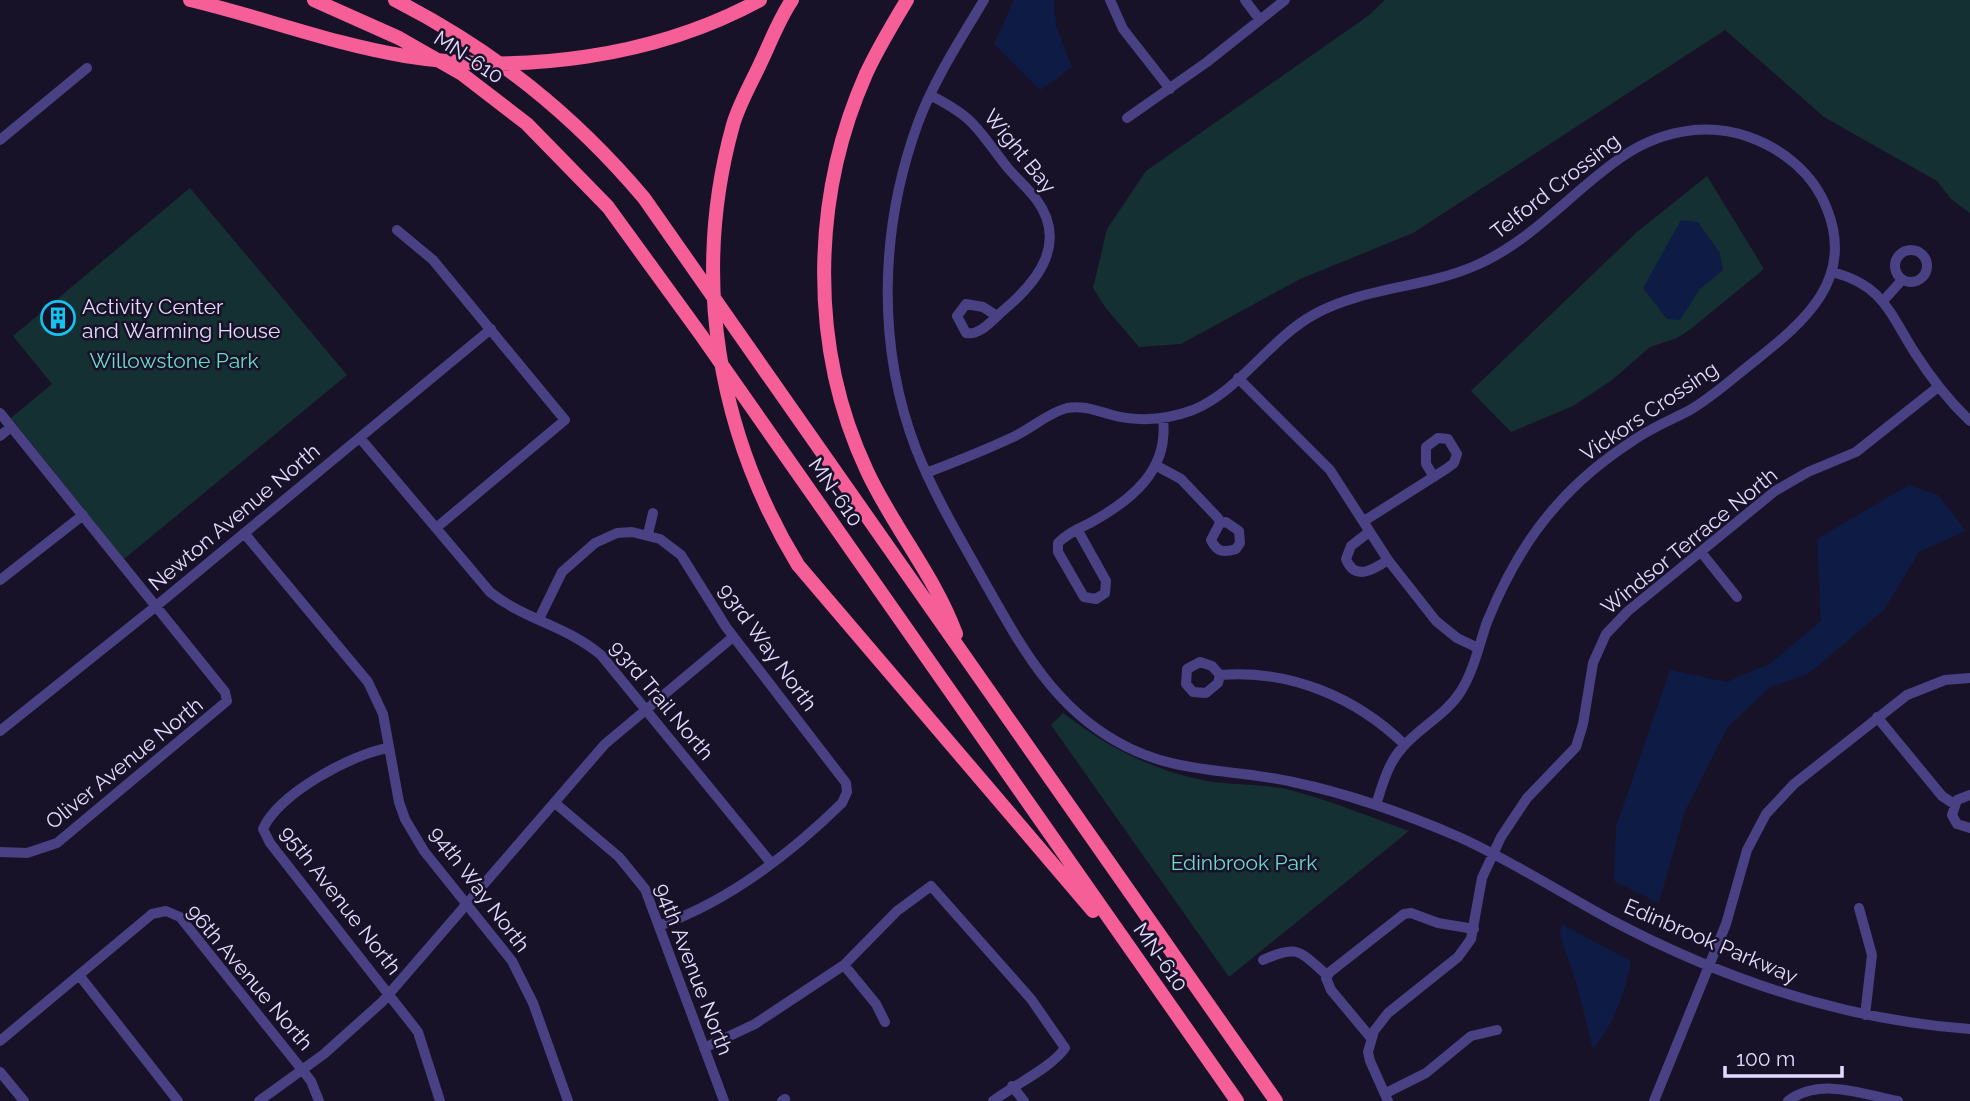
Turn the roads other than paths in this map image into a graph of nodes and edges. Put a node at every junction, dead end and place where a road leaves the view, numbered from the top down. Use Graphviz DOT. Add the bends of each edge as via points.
graph roads {
  1 [pos="190,0"];
  2 [pos="314,0"];
  3 [pos="395,0"];
  4 [pos="792,0"];
  5 [pos="984,0"];
  6 [pos="1110,0"];
  7 [pos="1245,0"];
  8 [pos="1285,0"];
  9 [pos="756,2"];
  10 [pos="904,6"];
  11 [pos="1260,20"];
  12 [pos="87,68"];
  13 [pos="1170,89"];
  14 [pos="930,95"];
  15 [pos="1127,118"];
  16 [pos="0,139"];
  17 [pos="397,230"];
  18 [pos="1832,272"];
  19 [pos="1902,280"];
  20 [pos="1884,300"];
  21 [pos="997,316"];
  22 [pos="491,329"];
  23 [pos="1238,378"];
  24 [pos="1938,387"];
  25 [pos="0,413"];
  26 [pos="1163,419"];
  27 [pos="1970,421"];
  28 [pos="12,427"];
  29 [pos="0,436"];
  30 [pos="360,438"];
  31 [pos="1157,466"];
  32 [pos="926,473"];
  33 [pos="1434,477"];
  34 [pos="653,513"];
  35 [pos="83,515"];
  36 [pos="1364,521"];
  37 [pos="1220,523"];
  38 [pos="436,528"];
  39 [pos="1077,529"];
  40 [pos="1369,532"];
  41 [pos="244,533"];
  42 [pos="648,534"];
  43 [pos="1701,552"];
  44 [pos="1388,560"];
  45 [pos="0,580"];
  46 [pos="1737,597"];
  47 [pos="155,607"];
  48 [pos="540,620"];
  49 [pos="733,637"];
  50 [pos="1478,648"];
  51 [pos="962,652"];
  52 [pos="1220,674"];
  53 [pos="1970,678"];
  54 [pos="645,708"];
  55 [pos="1877,717"];
  56 [pos="0,731"];
  57 [pos="1405,745"];
  58 [pos="390,748"];
  59 [pos="1970,795"];
  60 [pos="555,803"];
  61 [pos="1954,804"];
  62 [pos="1376,806"];
  63 [pos="1970,828"];
  64 [pos="0,852"];
  65 [pos="1493,853"];
  66 [pos="771,863"];
  67 [pos="468,904"];
  68 [pos="1859,908"];
  69 [pos="659,926"];
  70 [pos="1474,929"];
  71 [pos="1264,960"];
  72 [pos="844,965"];
  73 [pos="1709,966"];
  74 [pos="79,975"];
  75 [pos="1327,975"];
  76 [pos="389,994"];
  77 [pos="1865,1016"];
  78 [pos="885,1022"];
  79 [pos="1970,1029"];
  80 [pos="1497,1030"];
  81 [pos="1371,1038"];
  82 [pos="0,1041"];
  83 [pos="704,1048"];
  84 [pos="303,1071"];
  85 [pos="0,1072"];
  86 [pos="1012,1086"];
  87 [pos="1387,1097"];
  88 [pos="24,1101"];
  89 [pos="178,1101"];
  90 [pos="259,1101"];
  91 [pos="319,1101"];
  92 [pos="440,1101"];
  93 [pos="568,1101"];
  94 [pos="724,1101"];
  95 [pos="993,1101"];
  96 [pos="1024,1101"];
  97 [pos="1235,1101"];
  98 [pos="1276,1101"];
  99 [pos="1654,1101"];
  100 [pos="1788,1101"];
  101 [pos="1898,1101"];
  1 -- 9 [label="highway" via="348,43 461,63 559,59 659,40"];
  2 -- 97 [label="highway, MN-610" via="399,38 462,74 527,124 608,207"];
  3 -- 51 [label="highway, MN-610" via="458,34 530,83 616,165 666,229"];
  4 -- 97 [label="highway" via="733,124 714,222 712,277 723,381 769,518 798,565 1091,908"];
  5 -- 14 [label="street, Edinbrook Parkway"];
  6 -- 13 [label="street" via="1123,29"];
  7 -- 11 [label="street"];
  8 -- 11 [label="street"];
  10 -- 51 [label="highway" via="865,76 839,150 826,234 826,317 840,397 858,451 879,496 947,609"];
  11 -- 13 [label="street"];
  12 -- 16 [label="street"];
  13 -- 15 [label="street"];
  14 -- 21 [label="street, Wight Bay" via="966,114 981,128 1007,167 1035,197 1047,224 1043,267"];
  14 -- 32 [label="street, Edinbrook Parkway" via="901,177 888,275 896,375"];
  17 -- 22 [label="street" via="433,260"];
  18 -- 20 [label="street" via="1866,284"];
  18 -- 23 [label="street, Telford Crossing" via="1830,214 1797,165 1782,152 1744,135 1683,131 1630,150 1536,228 1488,260 1314,314"];
  18 -- 50 [label="street, Vickors Crossing" via="1818,301 1794,329 1706,399 1609,457 1557,504 1516,561"];
  19 -- 20 [label="street"];
  20 -- 24 [label="street"];
  22 -- 30 [label="street, Newton Avenue North"];
  22 -- 38 [label="street" via="565,420"];
  23 -- 26 [label="street, Telford Crossing" via="1201,406"];
  23 -- 36 [label="street" via="1330,470"];
  24 -- 27 [label="street"];
  24 -- 43 [label="street, Windsor Terrace North" via="1856,452 1775,491"];
  25 -- 28 [label="street"];
  26 -- 31 [label="street" via="1164,439"];
  26 -- 32 [label="street" via="1126,418 1083,407 1063,409 1013,438"];
  28 -- 29 [label="street"];
  28 -- 35 [label="street"];
  30 -- 38 [label="street, 93rd Trail North"];
  30 -- 41 [label="street, Newton Avenue North"];
  31 -- 37 [label="street" via="1181,479"];
  31 -- 39 [label="street" via="1124,500"];
  32 -- 62 [label="street, Edinbrook Parkway" via="1031,661 1062,700 1100,732 1133,750 1186,768 1294,782"];
  33 -- 36 [label="street"];
  34 -- 42 [label="street"];
  35 -- 45 [label="street"];
  35 -- 47 [label="street"];
  36 -- 40 [label="street"];
  38 -- 48 [label="street, 93rd Trail North" via="489,592"];
  39 -- 39 [label="street" via="1106,581 1105,593 1096,599 1084,597 1058,552 1058,543"];
  40 -- 44 [label="street"];
  40 -- 44 [label="street" via="1351,546 1346,559 1349,566 1368,572"];
  41 -- 47 [label="street, Newton Avenue North"];
  41 -- 58 [label="street, 94th Way North" via="368,682 383,714"];
  42 -- 48 [label="street" via="625,532 595,543 555,581"];
  42 -- 49 [label="street, 93rd Way North" via="681,555"];
  43 -- 46 [label="street"];
  43 -- 65 [label="street, Windsor Terrace North" via="1606,634 1593,663 1576,747 1516,812"];
  44 -- 50 [label="street" via="1436,621"];
  47 -- 56 [label="street, Newton Avenue North"];
  47 -- 64 [label="street, Oliver Avenue North" via="225,692 227,701 57,843 27,853"];
  48 -- 54 [label="street, 93rd Trail North" via="569,632 601,655"];
  49 -- 54 [label="street"];
  49 -- 66 [label="street, 93rd Way North" via="839,771 847,792 836,808"];
  50 -- 57 [label="street, Vickors Crossing" via="1464,687 1453,702"];
  51 -- 98 [label="highway, MN-610"];
  52 -- 57 [label="street" via="1281,678 1331,694 1377,720"];
  53 -- 55 [label="street" via="1926,686"];
  54 -- 60 [label="street" via="605,744"];
  54 -- 66 [label="street, 93rd Trail North"];
  55 -- 61 [label="street" via="1942,796"];
  55 -- 73 [label="street" via="1794,784 1766,814 1746,850"];
  57 -- 62 [label="street, Vickors Crossing" via="1390,768"];
  58 -- 67 [label="street, 94th Way North" via="405,819 424,851"];
  58 -- 76 [label="street, 95th Avenue North" via="360,755 326,772 272,815 262,829"];
  59 -- 61 [label="street"];
  60 -- 67 [label="street"];
  60 -- 69 [label="street, 94th Avenue North" via="630,867 645,889"];
  61 -- 63 [label="street" via="1954,820"];
  62 -- 65 [label="street, Edinbrook Parkway"];
  65 -- 70 [label="street, Windsor Terrace North" via="1482,878"];
  65 -- 73 [label="street, Edinbrook Parkway" via="1611,920"];
  66 -- 69 [label="street" via="723,898"];
  67 -- 76 [label="street"];
  67 -- 93 [label="street, 94th Way North" via="524,983"];
  68 -- 77 [label="street" via="1872,955"];
  69 -- 83 [label="street, 94th Avenue North"];
  70 -- 75 [label="street" via="1404,914"];
  70 -- 81 [label="street" via="1458,957 1388,1013"];
  71 -- 75 [label="street" via="1290,949"];
  72 -- 78 [label="street"];
  72 -- 83 [label="street" via="755,1024"];
  72 -- 86 [label="street" via="897,911 931,886 1031,999 1065,1048 1057,1059"];
  73 -- 77 [label="street, Edinbrook Parkway" via="1789,996"];
  73 -- 99 [label="street"];
  74 -- 82 [label="street"];
  74 -- 84 [label="street, 96th Avenue North" via="152,914 166,911 180,917"];
  74 -- 89 [label="street"];
  75 -- 81 [label="street" via="1331,990"];
  76 -- 84 [label="street"];
  76 -- 92 [label="street, 95th Avenue North" via="418,1032"];
  77 -- 79 [label="street, Edinbrook Parkway"];
  80 -- 87 [label="street" via="1471,1036"];
  81 -- 87 [label="street" via="1370,1060"];
  83 -- 94 [label="street, 94th Avenue North"];
  84 -- 90 [label="street"];
  84 -- 91 [label="street, 96th Avenue North"];
  85 -- 88 [label="street"];
  86 -- 95 [label="street"];
  86 -- 96 [label="street"];
  100 -- 101 [label="street" via="1822,1088"];
}
